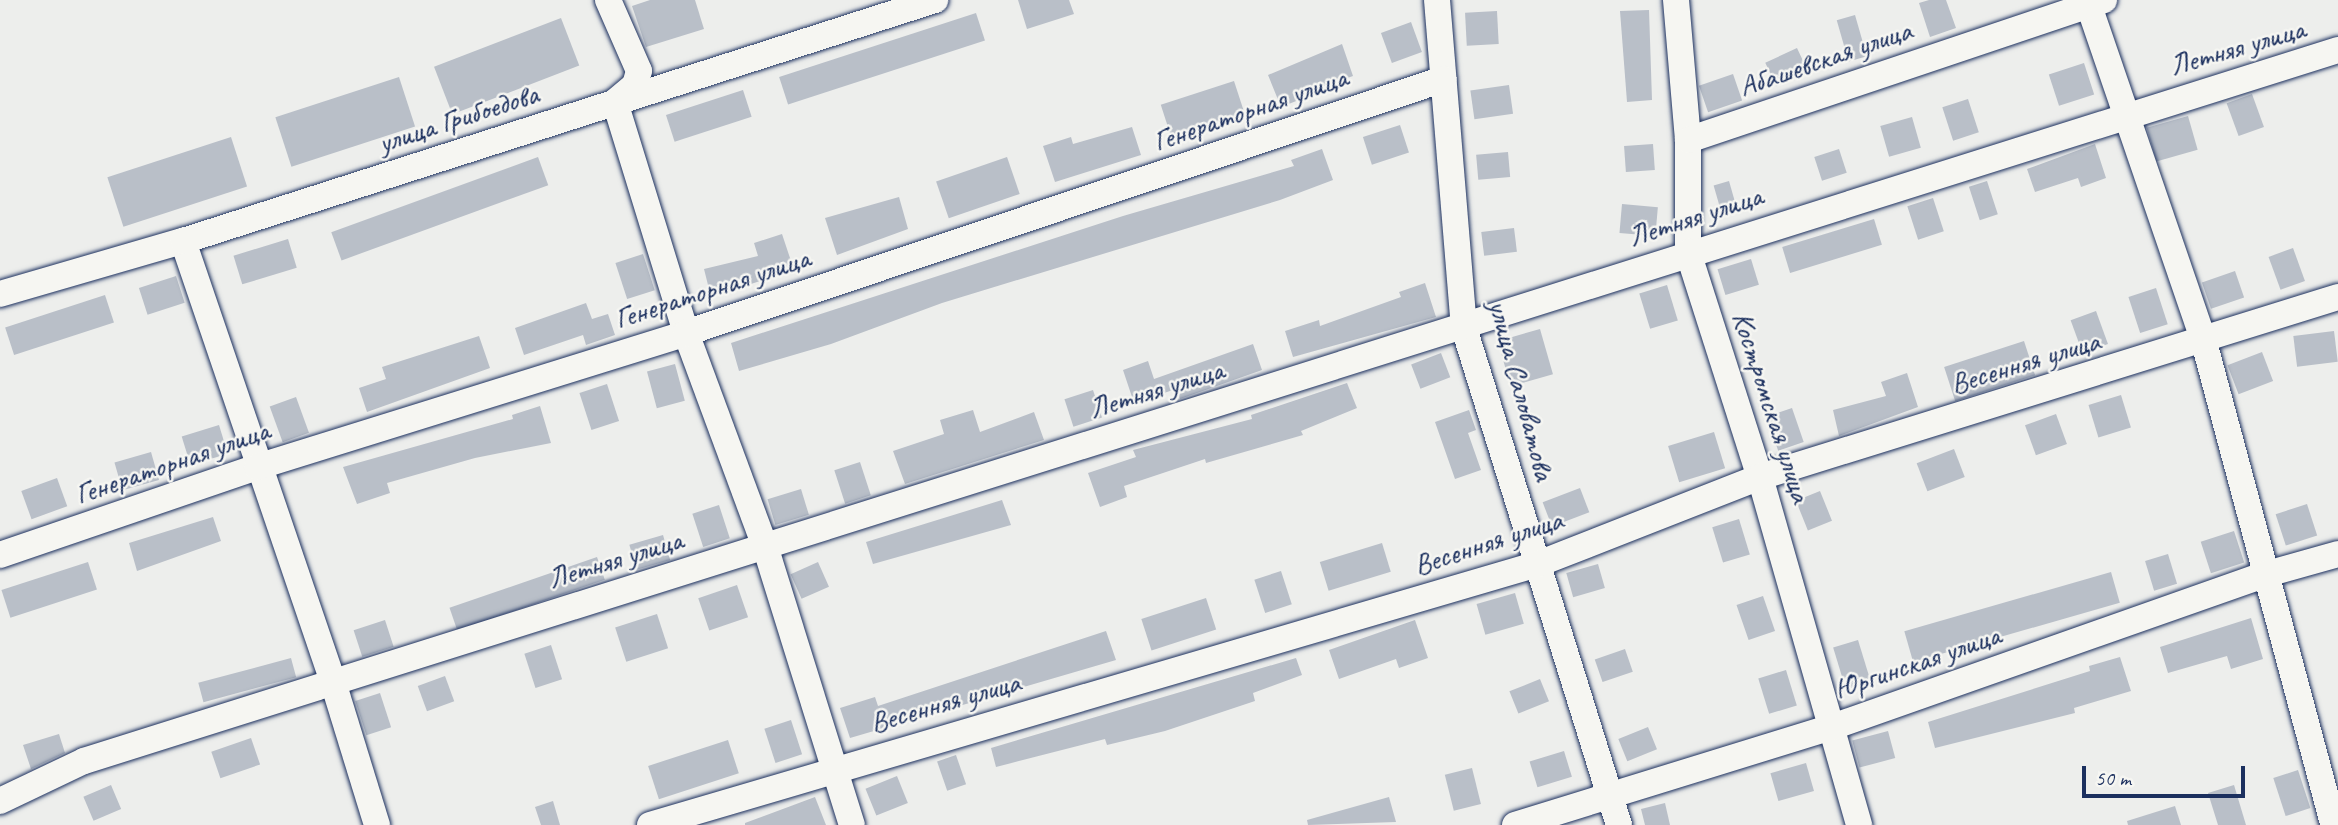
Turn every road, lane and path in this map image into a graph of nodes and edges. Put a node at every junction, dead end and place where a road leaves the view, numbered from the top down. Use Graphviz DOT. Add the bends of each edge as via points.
graph roads {
  1 [pos="608,0"];
  2 [pos="935,0"];
  3 [pos="1437,0"];
  4 [pos="1676,0"];
  5 [pos="2093,1"];
  6 [pos="2337,51"];
  7 [pos="1444,79"];
  8 [pos="615,102"];
  9 [pos="2127,113"];
  10 [pos="1688,140"];
  11 [pos="183,241"];
  12 [pos="1688,252"];
  13 [pos="0,294"];
  14 [pos="2338,297"];
  15 [pos="1464,328"];
  16 [pos="686,334"];
  17 [pos="2204,342"];
  18 [pos="257,467"];
  19 [pos="1760,477"];
  20 [pos="765,546"];
  21 [pos="2338,554"];
  22 [pos="0,555"];
  23 [pos="1538,564"];
  24 [pos="2267,573"];
  25 [pos="333,682"];
  26 [pos="1832,727"];
  27 [pos="835,768"];
  28 [pos="1610,798"];
  29 [pos="0,801"];
  30 [pos="2326,823"];
  31 [pos="377,825"];
  32 [pos="650,825"];
  33 [pos="852,825"];
  34 [pos="1515,825"];
  35 [pos="1619,825"];
  36 [pos="1859,825"];
  1 -- 8 [label="street" via="639,71 635,85"];
  2 -- 8 [label="street, улица Грибоедова"];
  3 -- 7 [label="street, улица Саловатова"];
  4 -- 10 [label="street, Костромская улица"];
  5 -- 9 [label="street"];
  5 -- 10 [label="street, Абашевская улица"];
  6 -- 9 [label="street, Летняя улица"];
  7 -- 15 [label="street, улица Саловатова"];
  7 -- 16 [label="street, Генераторная улица"];
  8 -- 11 [label="street, улица Грибоедова"];
  8 -- 16 [label="street"];
  9 -- 12 [label="street, Летняя улица"];
  9 -- 17 [label="street"];
  10 -- 12 [label="street, Костромская улица"];
  11 -- 13 [label="street, улица Грибоедова"];
  11 -- 18 [label="street"];
  12 -- 15 [label="street, Летняя улица"];
  12 -- 19 [label="street, Костромская улица"];
  14 -- 17 [label="street, Весенняя улица"];
  15 -- 20 [label="street, Летняя улица"];
  15 -- 23 [label="street, улица Саловатова"];
  16 -- 18 [label="street, Генераторная улица"];
  16 -- 20 [label="street"];
  17 -- 19 [label="street, Весенняя улица"];
  17 -- 24 [label="street"];
  18 -- 22 [label="street, Генераторная улица"];
  18 -- 25 [label="street"];
  19 -- 23 [label="street, Весенняя улица"];
  19 -- 26 [label="street, Костромская улица"];
  20 -- 25 [label="street, Летняя улица"];
  20 -- 27 [label="street"];
  21 -- 24 [label="street, Юргинская улица"];
  23 -- 27 [label="street, Весенняя улица"];
  23 -- 28 [label="street, улица Саловатова"];
  24 -- 26 [label="street, Юргинская улица"];
  24 -- 30 [label="street"];
  25 -- 29 [label="street, Летняя улица" via="84,761"];
  25 -- 31 [label="street"];
  26 -- 28 [label="street, Юргинская улица"];
  26 -- 36 [label="street, Костромская улица"];
  27 -- 32 [label="street, Весенняя улица"];
  27 -- 33 [label="street"];
  28 -- 34 [label="street, Юргинская улица"];
  28 -- 35 [label="street, улица Саловатова"];
}
